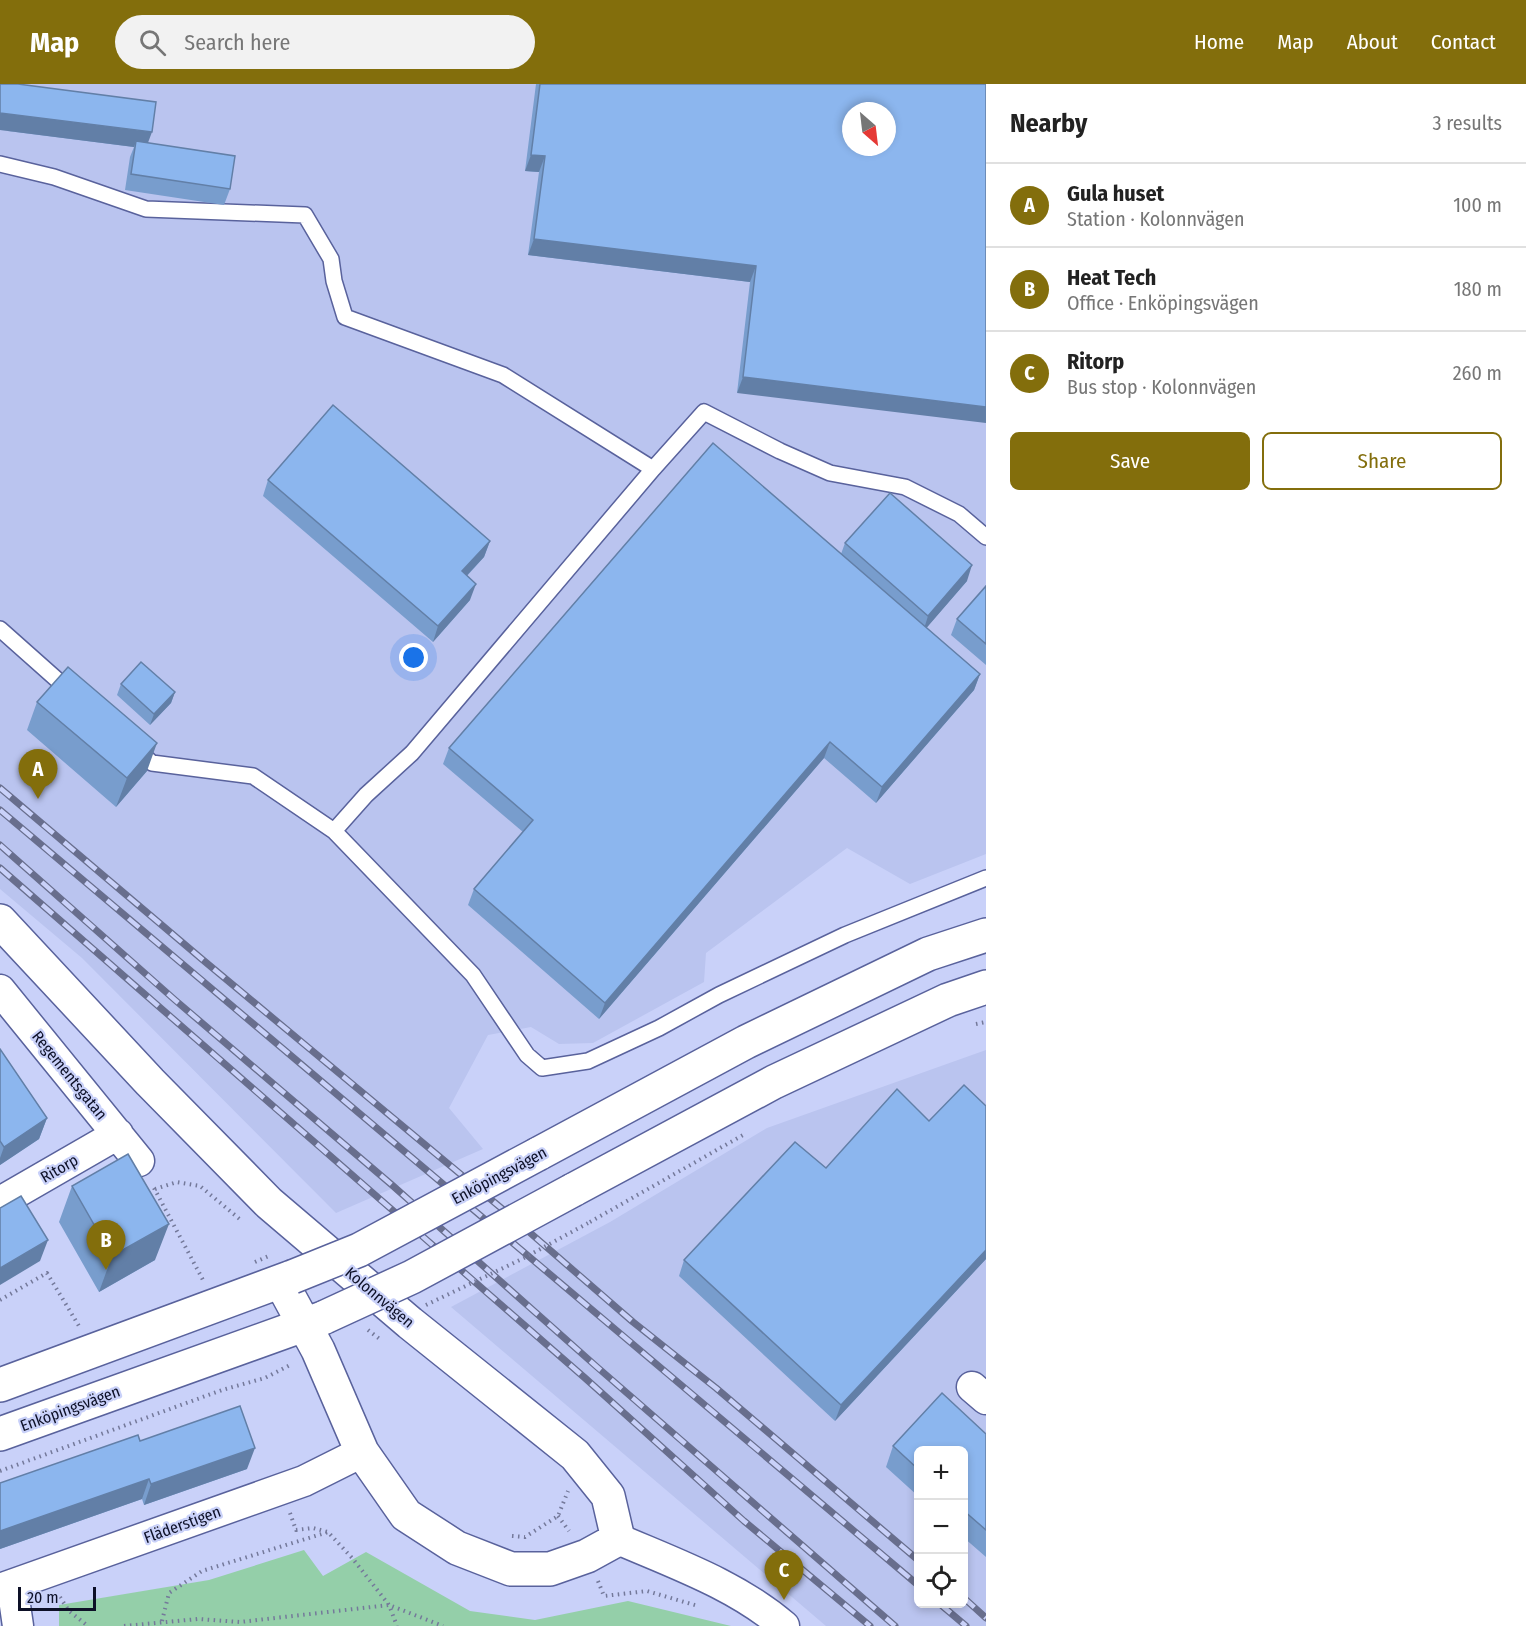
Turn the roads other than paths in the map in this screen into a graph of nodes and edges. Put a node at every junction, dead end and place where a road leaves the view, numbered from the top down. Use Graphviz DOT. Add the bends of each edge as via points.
graph roads {
  1 [pos="0,164"];
  2 [pos="653,469"];
  3 [pos="986,537"];
  4 [pos="0,629"];
  5 [pos="80,700"];
  6 [pos="125,740"];
  7 [pos="334,831"];
  8 [pos="986,878"];
  9 [pos="0,921"];
  10 [pos="986,935"];
  11 [pos="986,987"];
  12 [pos="0,990"];
  13 [pos="118,1134"];
  14 [pos="139,1161"];
  15 [pos="0,1202"];
  16 [pos="286,1279"];
  17 [pos="315,1331"];
  18 [pos="0,1385"];
  19 [pos="0,1434"];
  20 [pos="362,1452"];
  21 [pos="618,1539"];
  22 [pos="6,1587"];
  23 [pos="18,1626"];
  24 [pos="784,1626"];
  1 -- 2 [label="lane" via="54,177 146,209 304,215 331,259 345,317 503,375"];
  2 -- 3 [label="lane" via="704,412 830,473 905,487 959,514"];
  2 -- 7 [label="lane" via="412,753"];
  4 -- 5 [label="lane"];
  6 -- 7 [label="lane" via="152,763 253,776"];
  7 -- 8 [label="lane" via="473,975 527,1055 542,1068 588,1061 845,935"];
  9 -- 21 [label="main road, Kolonnvägen" via="269,1203 575,1455 608,1496"];
  10 -- 16 [label="main road, Enköpingsvägen, bridge" via="928,954 746,1042 359,1250"];
  11 -- 17 [label="main road, Enköpingsvägen, bridge" via="948,1000 774,1082"];
  12 -- 13 [label="street, Regementsgatan"];
  13 -- 14 [label="street, Regementsgatan"];
  13 -- 15 [label="street, Ritorp"];
  16 -- 17 [label="main road"];
  16 -- 18 [label="main road, Enköpingsvägen"];
  17 -- 19 [label="main road, Enköpingsvägen"];
  17 -- 20 [label="main road"];
  20 -- 21 [label="main road" via="406,1515 457,1548 511,1569 550,1569 587,1556"];
  20 -- 22 [label="street, Fläderstigen" via="303,1481"];
  21 -- 24 [label="street" via="711,1578 764,1609"];
  22 -- 23 [label="street"];
}
